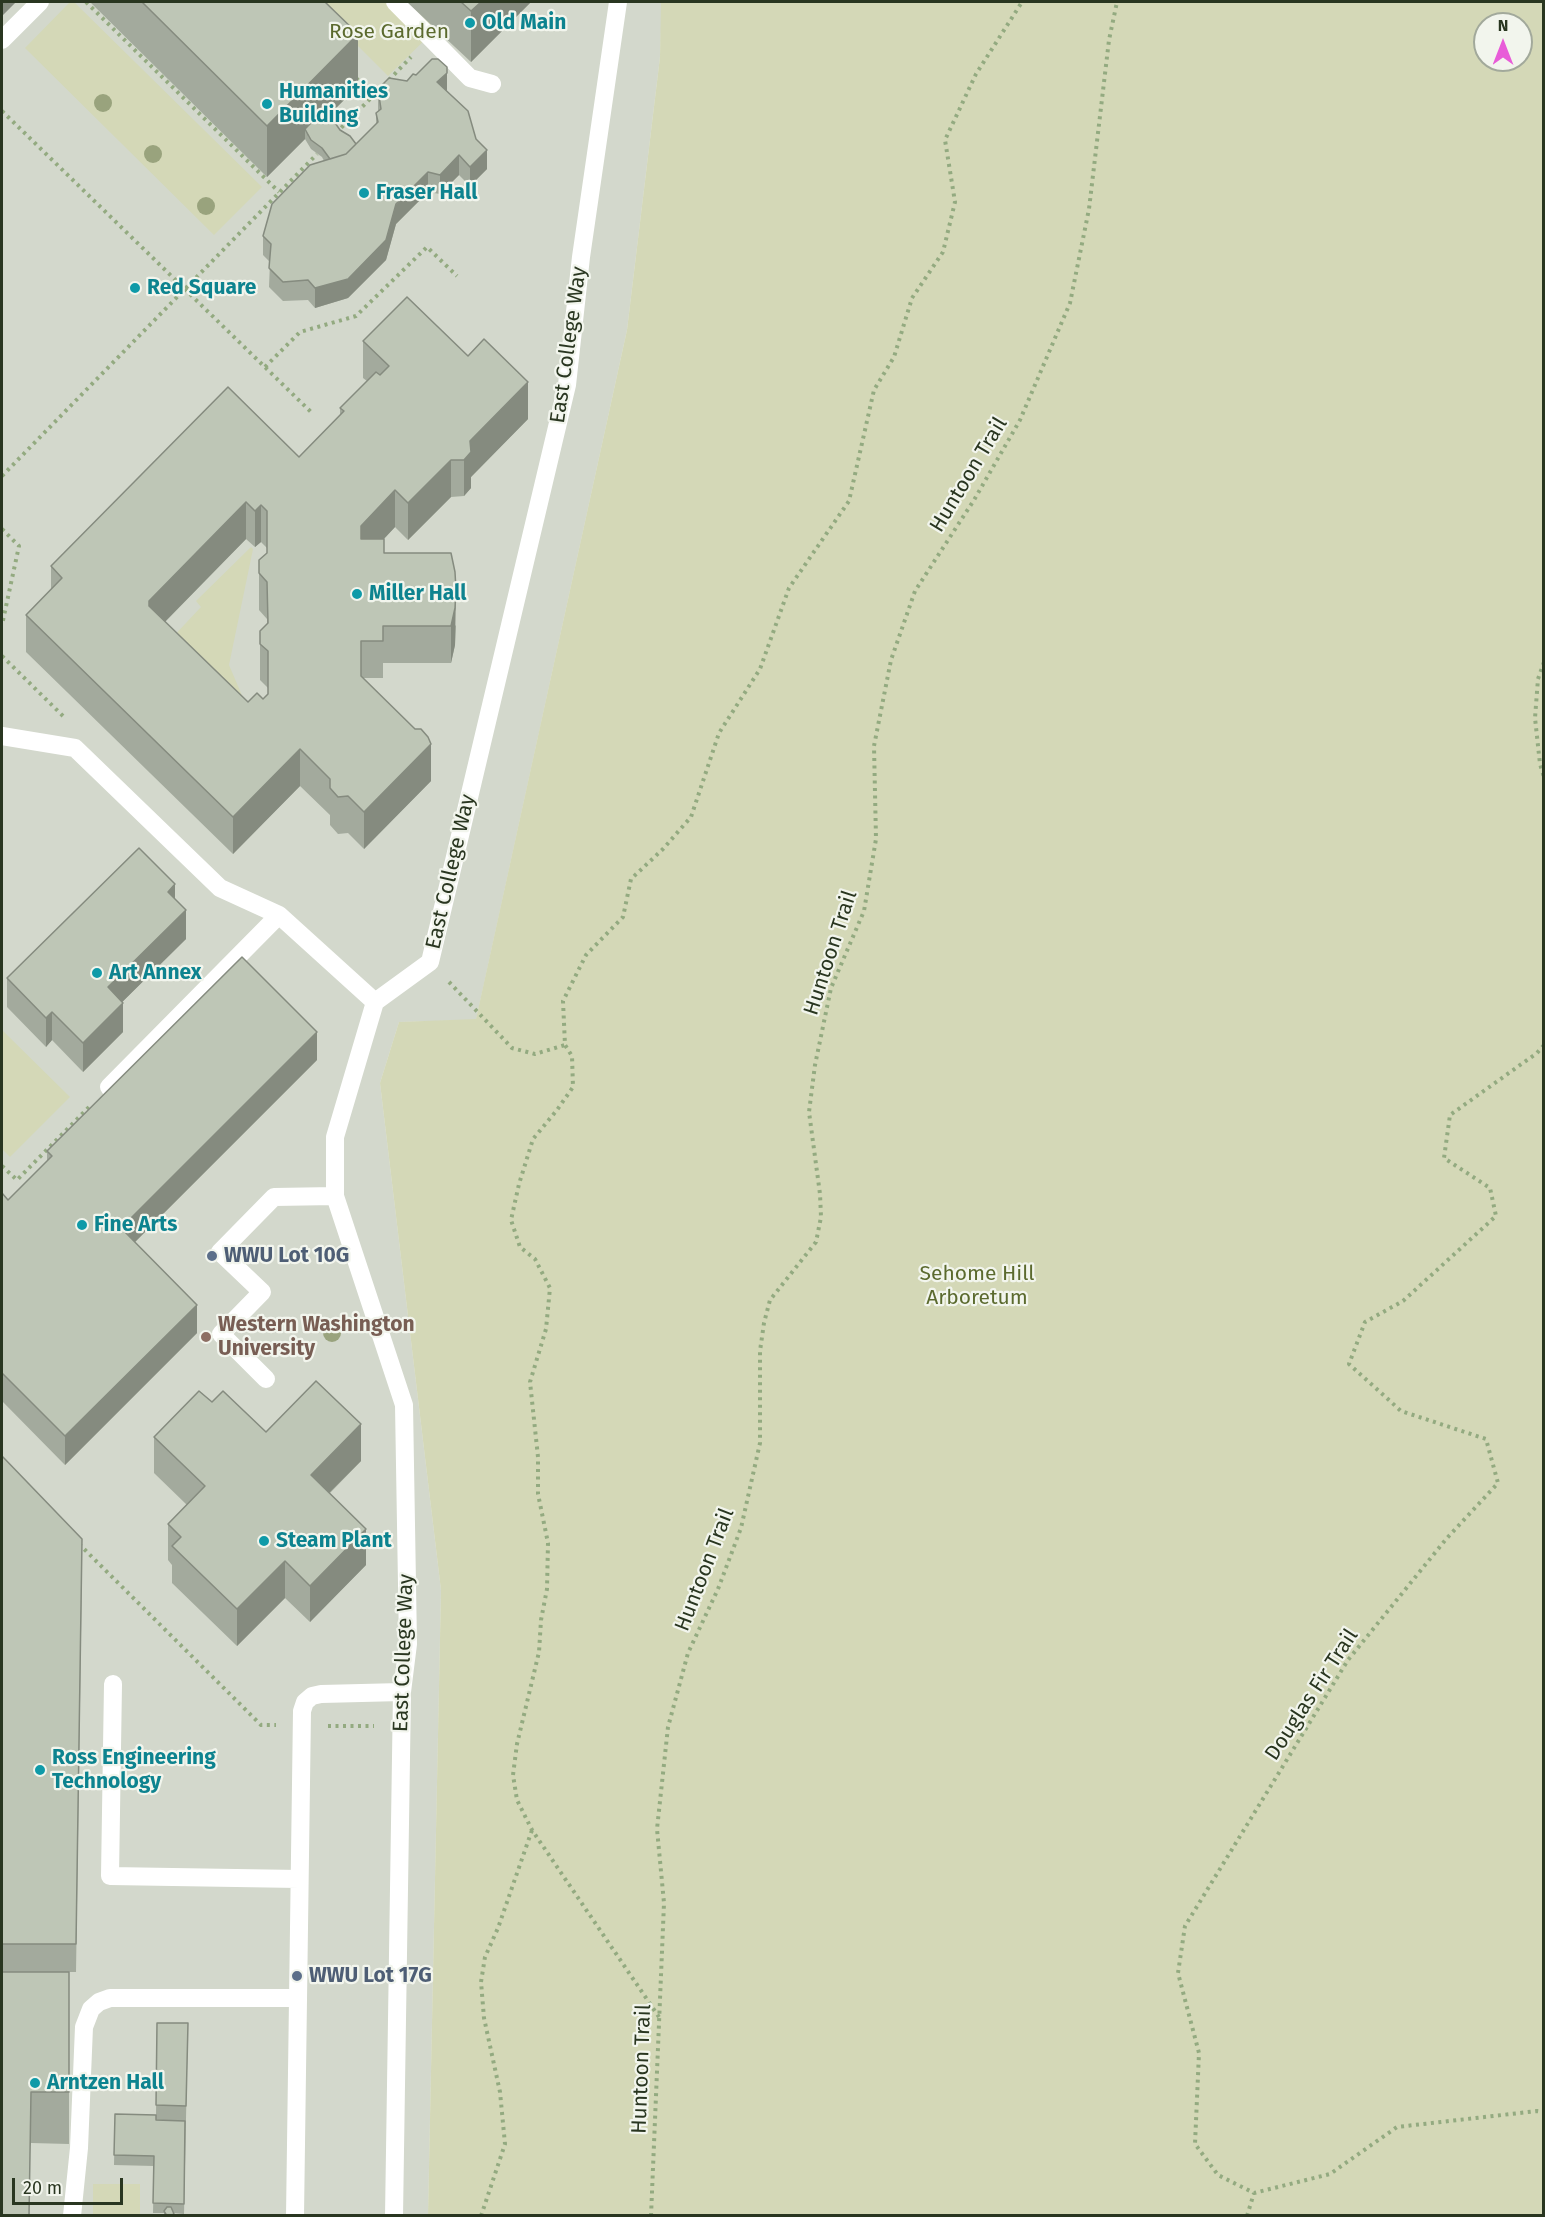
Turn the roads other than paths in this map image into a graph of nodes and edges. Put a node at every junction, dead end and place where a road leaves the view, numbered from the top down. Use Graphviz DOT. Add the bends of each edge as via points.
graph roads {
  1 [pos="40,2"];
  2 [pos="395,2"];
  3 [pos="618,2"];
  4 [pos="2,40"];
  5 [pos="492,84"];
  6 [pos="2,736"];
  7 [pos="279,915"];
  8 [pos="375,1002"];
  9 [pos="109,1087"];
  10 [pos="335,1196"];
  11 [pos="266,1379"];
  12 [pos="113,1684"];
  13 [pos="402,1692"];
  14 [pos="299,1879"];
  15 [pos="298,1998"];
  16 [pos="72,2216"];
  17 [pos="295,2216"];
  18 [pos="394,2216"];
  1 -- 4 [label="street"];
  2 -- 5 [label="street" via="470,78"];
  3 -- 8 [label="street, East College Way" via="582,247 567,386 430,962"];
  6 -- 7 [label="street" via="75,748 220,888"];
  7 -- 8 [label="street"];
  7 -- 9 [label="street"];
  8 -- 10 [label="street, East College Way" via="335,1137"];
  10 -- 11 [label="street" via="274,1197 220,1252 261,1293 220,1334"];
  10 -- 13 [label="street, East College Way" via="404,1405 408,1644"];
  12 -- 14 [label="street" via="110,1876"];
  13 -- 14 [label="street" via="321,1694 304,1702"];
  13 -- 18 [label="street, East College Way"];
  14 -- 15 [label="street"];
  15 -- 16 [label="street" via="110,1998 91,2009 84,2027"];
  15 -- 17 [label="street"];
}
